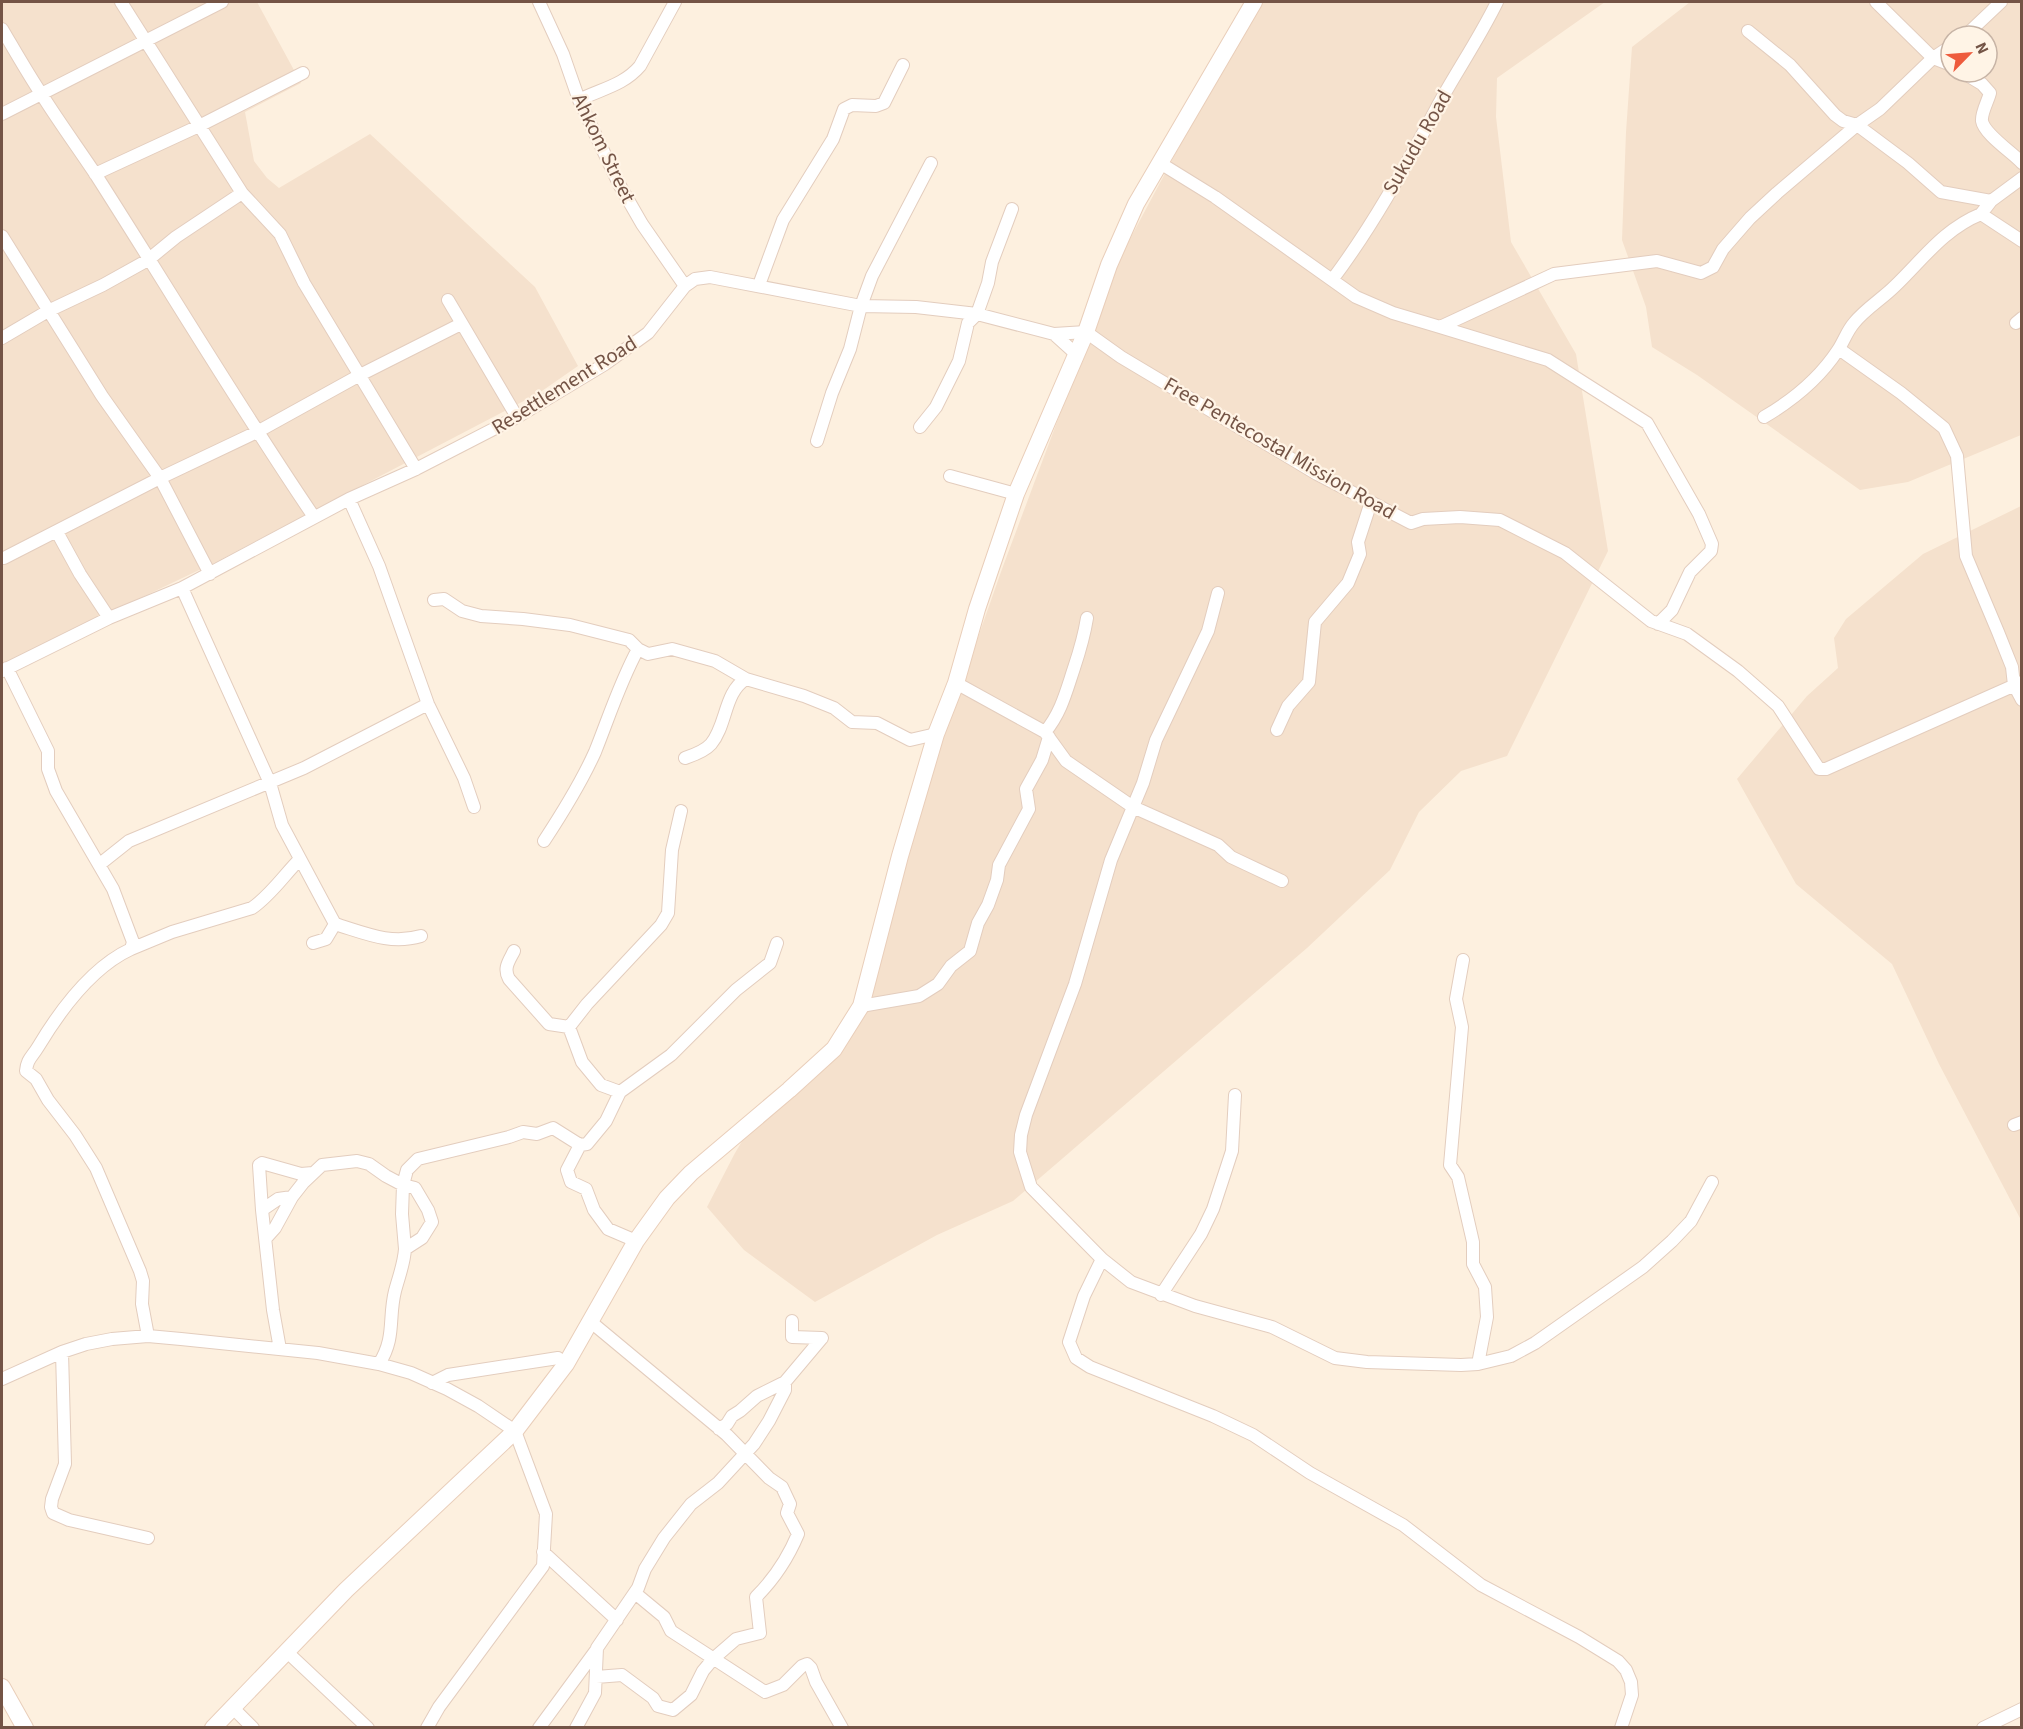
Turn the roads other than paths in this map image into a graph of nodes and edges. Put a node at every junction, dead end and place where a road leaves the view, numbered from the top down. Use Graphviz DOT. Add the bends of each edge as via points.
graph roads {
  1 [pos="121,2"];
  2 [pos="222,2"];
  3 [pos="539,2"];
  4 [pos="675,2"];
  5 [pos="1254,2"];
  6 [pos="1497,2"];
  7 [pos="1876,2"];
  8 [pos="2001,2"];
  9 [pos="1978,24"];
  10 [pos="2,29"];
  11 [pos="1748,31"];
  12 [pos="145,40"];
  13 [pos="1939,54"];
  14 [pos="1933,58"];
  15 [pos="1939,60"];
  16 [pos="903,65"];
  17 [pos="303,73"];
  18 [pos="1982,84"];
  19 [pos="41,95"];
  20 [pos="579,99"];
  21 [pos="2,114"];
  22 [pos="1857,125"];
  23 [pos="199,126"];
  24 [pos="931,163"];
  25 [pos="1160,163"];
  26 [pos="2022,163"];
  27 [pos="95,174"];
  28 [pos="2022,178"];
  29 [pos="242,193"];
  30 [pos="1991,201"];
  31 [pos="1012,209"];
  32 [pos="1981,214"];
  33 [pos="2,236"];
  34 [pos="2022,241"];
  35 [pos="148,260"];
  36 [pos="1332,280"];
  37 [pos="759,285"];
  38 [pos="685,286"];
  39 [pos="448,300"];
  40 [pos="861,306"];
  41 [pos="48,311"];
  42 [pos="977,314"];
  43 [pos="461,324"];
  44 [pos="1440,327"];
  45 [pos="1086,333"];
  46 [pos="1054,334"];
  47 [pos="2,338"];
  48 [pos="1839,349"];
  49 [pos="1075,353"];
  50 [pos="360,375"];
  51 [pos="517,417"];
  52 [pos="1764,417"];
  53 [pos="920,427"];
  54 [pos="257,432"];
  55 [pos="818,441"];
  56 [pos="416,469"];
  57 [pos="950,476"];
  58 [pos="160,478"];
  59 [pos="1016,494"];
  60 [pos="349,499"];
  61 [pos="1371,502"];
  62 [pos="314,517"];
  63 [pos="57,532"];
  64 [pos="4,558"];
  65 [pos="210,573"];
  66 [pos="182,588"];
  67 [pos="1218,593"];
  68 [pos="434,600"];
  69 [pos="109,618"];
  70 [pos="1087,618"];
  71 [pos="1658,624"];
  72 [pos="638,649"];
  73 [pos="4,669"];
  74 [pos="746,679"];
  75 [pos="956,683"];
  76 [pos="2018,684"];
  77 [pos="2022,700"];
  78 [pos="428,704"];
  79 [pos="1277,730"];
  80 [pos="936,734"];
  81 [pos="1047,735"];
  82 [pos="686,758"];
  83 [pos="270,783"];
  84 [pos="474,807"];
  85 [pos="1133,807"];
  86 [pos="681,812"];
  87 [pos="544,841"];
  88 [pos="300,859"];
  89 [pos="100,864"];
  90 [pos="1282,881"];
  91 [pos="335,924"];
  92 [pos="421,936"];
  93 [pos="313,943"];
  94 [pos="777,943"];
  95 [pos="131,949"];
  96 [pos="514,951"];
  97 [pos="1464,960"];
  98 [pos="861,1006"];
  99 [pos="569,1027"];
  100 [pos="620,1092"];
  101 [pos="1235,1095"];
  102 [pos="580,1145"];
  103 [pos="313,1173"];
  104 [pos="1712,1182"];
  105 [pos="403,1185"];
  106 [pos="292,1197"];
  107 [pos="262,1210"];
  108 [pos="266,1238"];
  109 [pos="636,1240"];
  110 [pos="405,1249"];
  111 [pos="1102,1259"];
  112 [pos="1161,1295"];
  113 [pos="792,1321"];
  114 [pos="591,1322"];
  115 [pos="148,1336"];
  116 [pos="280,1349"];
  117 [pos="62,1352"];
  118 [pos="379,1364"];
  119 [pos="566,1364"];
  120 [pos="1478,1364"];
  121 [pos="2,1379"];
  122 [pos="785,1382"];
  123 [pos="432,1383"];
  124 [pos="719,1430"];
  125 [pos="514,1431"];
  126 [pos="746,1453"];
  127 [pos="148,1538"];
  128 [pos="543,1552"];
  129 [pos="635,1593"];
  130 [pos="616,1620"];
  131 [pos="597,1648"];
  132 [pos="286,1651"];
  133 [pos="713,1659"];
  134 [pos="596,1677"];
  135 [pos="2,1687"];
  136 [pos="232,1707"];
  137 [pos="2022,1709"];
  138 [pos="25,1728"];
  139 [pos="213,1728"];
  140 [pos="253,1728"];
  141 [pos="368,1728"];
  142 [pos="427,1728"];
  143 [pos="539,1728"];
  144 [pos="576,1728"];
  145 [pos="842,1728"];
  146 [pos="1621,1728"];
  147 [pos="1983,1728"];
  1 -- 12 [label="street"];
  2 -- 12 [label="street"];
  3 -- 20 [label="street, Ahkom Street"];
  4 -- 20 [label="street" via="633,75"];
  5 -- 25 [label="main road"];
  6 -- 36 [label="street, Sukudu Road" via="1420,142"];
  7 -- 14 [label="street"];
  8 -- 9 [label="street"];
  10 -- 19 [label="street"];
  11 -- 22 [label="street" via="1790,65 1835,115"];
  12 -- 19 [label="street"];
  12 -- 23 [label="street"];
  13 -- 14 [label="street"];
  14 -- 15 [label="street"];
  14 -- 22 [label="street" via="1880,109"];
  16 -- 37 [label="street" via="884,103 844,109 833,140 783,220"];
  17 -- 23 [label="street"];
  18 -- 26 [label="street" via="1990,93 1982,121 1984,127"];
  19 -- 21 [label="street"];
  19 -- 27 [label="street"];
  20 -- 38 [label="street, Ahkom Street" via="619,184"];
  22 -- 30 [label="street" via="1941,192"];
  22 -- 44 [label="street" via="1750,218 1713,267 1701,273 1657,261 1554,274"];
  23 -- 27 [label="street"];
  23 -- 29 [label="street"];
  24 -- 40 [label="street"];
  25 -- 36 [label="street"];
  25 -- 45 [label="main road" via="1108,264"];
  27 -- 35 [label="street"];
  28 -- 30 [label="street"];
  29 -- 35 [label="street"];
  29 -- 50 [label="street" via="280,234 304,283"];
  30 -- 32 [label="street"];
  31 -- 42 [label="street"];
  32 -- 34 [label="street"];
  32 -- 48 [label="street" via="1964,221 1933,245 1855,321"];
  33 -- 41 [label="street"];
  35 -- 41 [label="street"];
  35 -- 54 [label="street"];
  36 -- 44 [label="street" via="1356,297"];
  37 -- 38 [label="street" via="710,278 696,279"];
  37 -- 40 [label="street"];
  38 -- 51 [label="street, Resettlement Road" via="648,333"];
  39 -- 43 [label="street"];
  40 -- 42 [label="street"];
  40 -- 55 [label="street"];
  41 -- 47 [label="street"];
  41 -- 58 [label="street"];
  42 -- 46 [label="street"];
  42 -- 53 [label="street" via="968,323 959,361 936,407"];
  43 -- 50 [label="street"];
  43 -- 51 [label="street"];
  44 -- 71 [label="street" via="1548,360 1647,423 1712,544 1711,551 1690,572 1672,610"];
  45 -- 46 [label="street"];
  45 -- 49 [label="main road"];
  45 -- 61 [label="street, Free Pentecostal Mission Road" via="1317,474"];
  46 -- 49 [label="street"];
  48 -- 52 [label="street" via="1804,389"];
  48 -- 76 [label="street" via="1901,393 1948,434 1957,456 1966,556"];
  49 -- 59 [label="main road"];
  50 -- 54 [label="street"];
  50 -- 56 [label="street"];
  51 -- 56 [label="street, Resettlement Road"];
  54 -- 58 [label="street"];
  54 -- 62 [label="street"];
  56 -- 60 [label="street, Resettlement Road"];
  57 -- 59 [label="street"];
  58 -- 63 [label="street"];
  58 -- 65 [label="street"];
  59 -- 75 [label="main road"];
  60 -- 62 [label="street, Resettlement Road"];
  60 -- 78 [label="street" via="379,566"];
  61 -- 71 [label="street, Free Pentecostal Mission Road" via="1411,523 1460,517 1500,520 1565,553"];
  61 -- 79 [label="street" via="1358,542 1360,554 1348,583 1315,622 1309,682 1288,706"];
  62 -- 65 [label="street, Resettlement Road"];
  63 -- 64 [label="street"];
  63 -- 69 [label="street"];
  65 -- 66 [label="street, Resettlement Road"];
  66 -- 69 [label="street, Resettlement Road"];
  66 -- 83 [label="street"];
  67 -- 85 [label="street" via="1208,631 1156,740"];
  68 -- 72 [label="street" via="444,600 481,616 579,628 628,640"];
  69 -- 73 [label="street, Resettlement Road"];
  70 -- 81 [label="street" via="1083,644 1064,701"];
  71 -- 76 [label="street, Free Pentecostal Mission Road" via="1687,634 1778,706 1819,769"];
  72 -- 74 [label="street" via="648,654 672,649 715,661"];
  72 -- 87 [label="street" via="594,753 568,805"];
  73 -- 89 [label="street" via="48,751 48,769 56,791"];
  74 -- 80 [label="street" via="804,696 834,708 852,722 876,723 910,740"];
  74 -- 82 [label="street" via="737,684 710,745"];
  75 -- 80 [label="main road"];
  75 -- 81 [label="street"];
  76 -- 77 [label="street"];
  78 -- 83 [label="street" via="329,757"];
  78 -- 84 [label="street"];
  80 -- 98 [label="main road"];
  81 -- 85 [label="street" via="1066,761"];
  81 -- 98 [label="street" via="1042,760 1026,789 1029,809 999,865 970,951 951,966 939,984 919,996"];
  83 -- 88 [label="street" via="282,825"];
  83 -- 89 [label="street" via="129,841"];
  85 -- 90 [label="street" via="1218,844 1231,857"];
  85 -- 111 [label="street" via="1111,860 1075,984 1021,1135 1020,1152 1031,1187"];
  86 -- 99 [label="street" via="672,850 668,913"];
  88 -- 91 [label="street"];
  88 -- 95 [label="street" via="252,908"];
  89 -- 95 [label="street" via="130,929"];
  91 -- 92 [label="street" via="394,941"];
  91 -- 93 [label="street" via="326,939"];
  94 -- 100 [label="street" via="770,963 736,990 671,1055"];
  95 -- 115 [label="street" via="119,954 87,982 54,1019 27,1062 26,1071 36,1079 96,1168 140,1270"];
  96 -- 99 [label="street" via="506,966 509,979 549,1024"];
  97 -- 120 [label="street" via="1456,999 1462,1027 1450,1165 1458,1178 1473,1242 1473,1264 1485,1287 1487,1317"];
  98 -- 109 [label="main road" via="834,1049 692,1173 667,1198"];
  99 -- 100 [label="street" via="582,1062 601,1085"];
  100 -- 102 [label="street" via="606,1121 587,1144"];
  101 -- 112 [label="street" via="1232,1151 1213,1209"];
  102 -- 105 [label="street" via="553,1128 537,1134 523,1132 418,1159 407,1170"];
  102 -- 109 [label="street" via="567,1170 571,1182 586,1189 594,1210 608,1229"];
  103 -- 105 [label="street" via="322,1166 357,1161"];
  103 -- 106 [label="street"];
  103 -- 107 [label="street" via="259,1165"];
  104 -- 120 [label="street" via="1691,1221 1643,1267 1534,1343 1511,1356"];
  105 -- 110 [label="street"];
  105 -- 110 [label="street" via="415,1188 432,1222 422,1238"];
  106 -- 107 [label="street" via="278,1199"];
  106 -- 108 [label="street"];
  107 -- 108 [label="street"];
  108 -- 116 [label="street"];
  109 -- 114 [label="main road"];
  110 -- 118 [label="street" via="395,1290 390,1344"];
  111 -- 112 [label="street" via="1131,1282"];
  111 -- 146 [label="street" via="1084,1296 1069,1342 1076,1358 1253,1435 1310,1473 1403,1525 1481,1585 1618,1661 1629,1676 1632,1695"];
  112 -- 120 [label="street" via="1272,1327 1335,1358 1414,1365"];
  113 -- 122 [label="street" via="792,1336 822,1338"];
  114 -- 119 [label="main road"];
  114 -- 124 [label="street"];
  115 -- 116 [label="street"];
  115 -- 117 [label="street" via="112,1339"];
  116 -- 118 [label="street"];
  117 -- 121 [label="street"];
  117 -- 127 [label="street" via="65,1464 51,1499 53,1513"];
  118 -- 123 [label="street"];
  119 -- 123 [label="street" via="558,1358 504,1365 448,1375"];
  119 -- 125 [label="main road"];
  122 -- 124 [label="street" via="757,1395"];
  122 -- 126 [label="street" via="769,1421"];
  123 -- 125 [label="street" via="478,1406"];
  124 -- 126 [label="street"];
  125 -- 128 [label="street" via="546,1514"];
  125 -- 132 [label="main road"];
  126 -- 129 [label="street" via="691,1504 664,1538"];
  126 -- 133 [label="street" via="782,1488 790,1504 787,1512 798,1534 789,1555 756,1598 760,1633 736,1639"];
  128 -- 130 [label="street"];
  128 -- 142 [label="street" via="543,1566"];
  129 -- 130 [label="street"];
  129 -- 133 [label="street" via="664,1617 671,1631"];
  130 -- 131 [label="street"];
  131 -- 134 [label="street"];
  131 -- 143 [label="street"];
  132 -- 136 [label="main road"];
  132 -- 141 [label="street"];
  133 -- 134 [label="street" via="691,1695 673,1710 658,1706 622,1675"];
  133 -- 145 [label="street" via="765,1692 783,1685 807,1664"];
  134 -- 144 [label="street" via="595,1693"];
  135 -- 138 [label="main road"];
  136 -- 139 [label="main road"];
  136 -- 140 [label="street"];
  137 -- 147 [label="street"];
}
